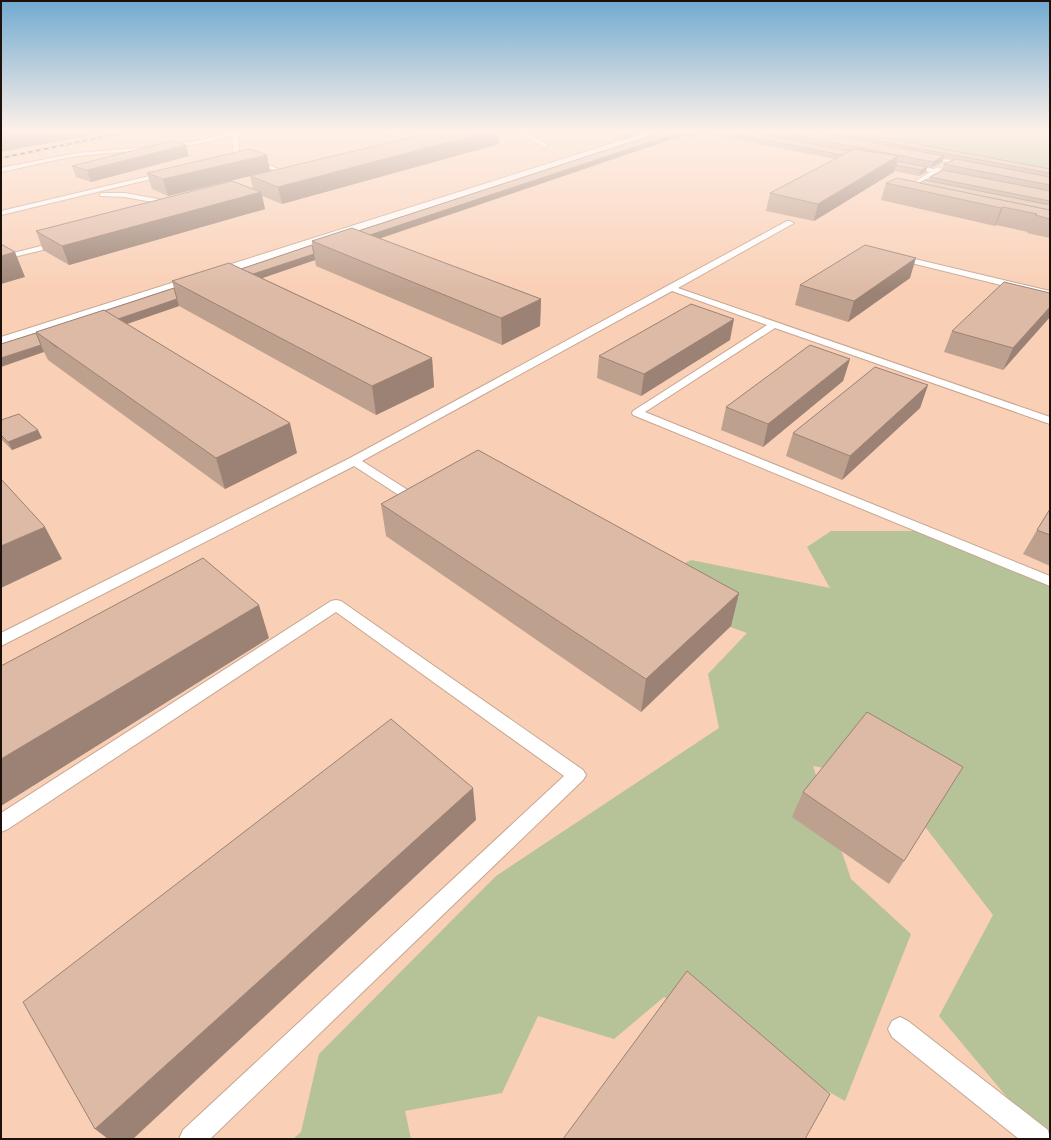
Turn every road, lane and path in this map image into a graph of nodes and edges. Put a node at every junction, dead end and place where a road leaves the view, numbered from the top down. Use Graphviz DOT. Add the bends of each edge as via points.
graph roads {
  1 [pos="125,184"];
  2 [pos="494,184"];
  3 [pos="913,184"];
  4 [pos="928,184"];
  5 [pos="932,185"];
  6 [pos="913,196"];
  7 [pos="64,199"];
  8 [pos="185,206"];
  9 [pos="1,213"];
  10 [pos="790,222"];
  11 [pos="70,240"];
  12 [pos="893,256"];
  13 [pos="1,258"];
  14 [pos="671,288"];
  15 [pos="1050,294"];
  16 [pos="774,324"];
  17 [pos="1,342"];
  18 [pos="1050,421"];
  19 [pos="354,461"];
  20 [pos="430,510"];
  21 [pos="1050,581"];
  22 [pos="1,640"];
  23 [pos="1,823"];
  24 [pos="900,1029"];
  25 [pos="192,1139"];
  26 [pos="1039,1139"];
  1 -- 7 [label="lane"];
  2 -- 17 [label="street"];
  3 -- 6 [label="lane" via="902,191"];
  4 -- 5 [label="lane"];
  7 -- 8 [label="lane" via="125,195"];
  7 -- 9 [label="lane"];
  10 -- 14 [label="lane"];
  11 -- 13 [label="lane"];
  12 -- 15 [label="lane"];
  14 -- 16 [label="lane"];
  14 -- 19 [label="lane"];
  16 -- 18 [label="lane"];
  16 -- 21 [label="lane" via="637,413"];
  19 -- 20 [label="lane"];
  19 -- 22 [label="lane"];
  23 -- 25 [label="lane" via="336,605 577,776"];
  24 -- 26 [label="lane"];
}
